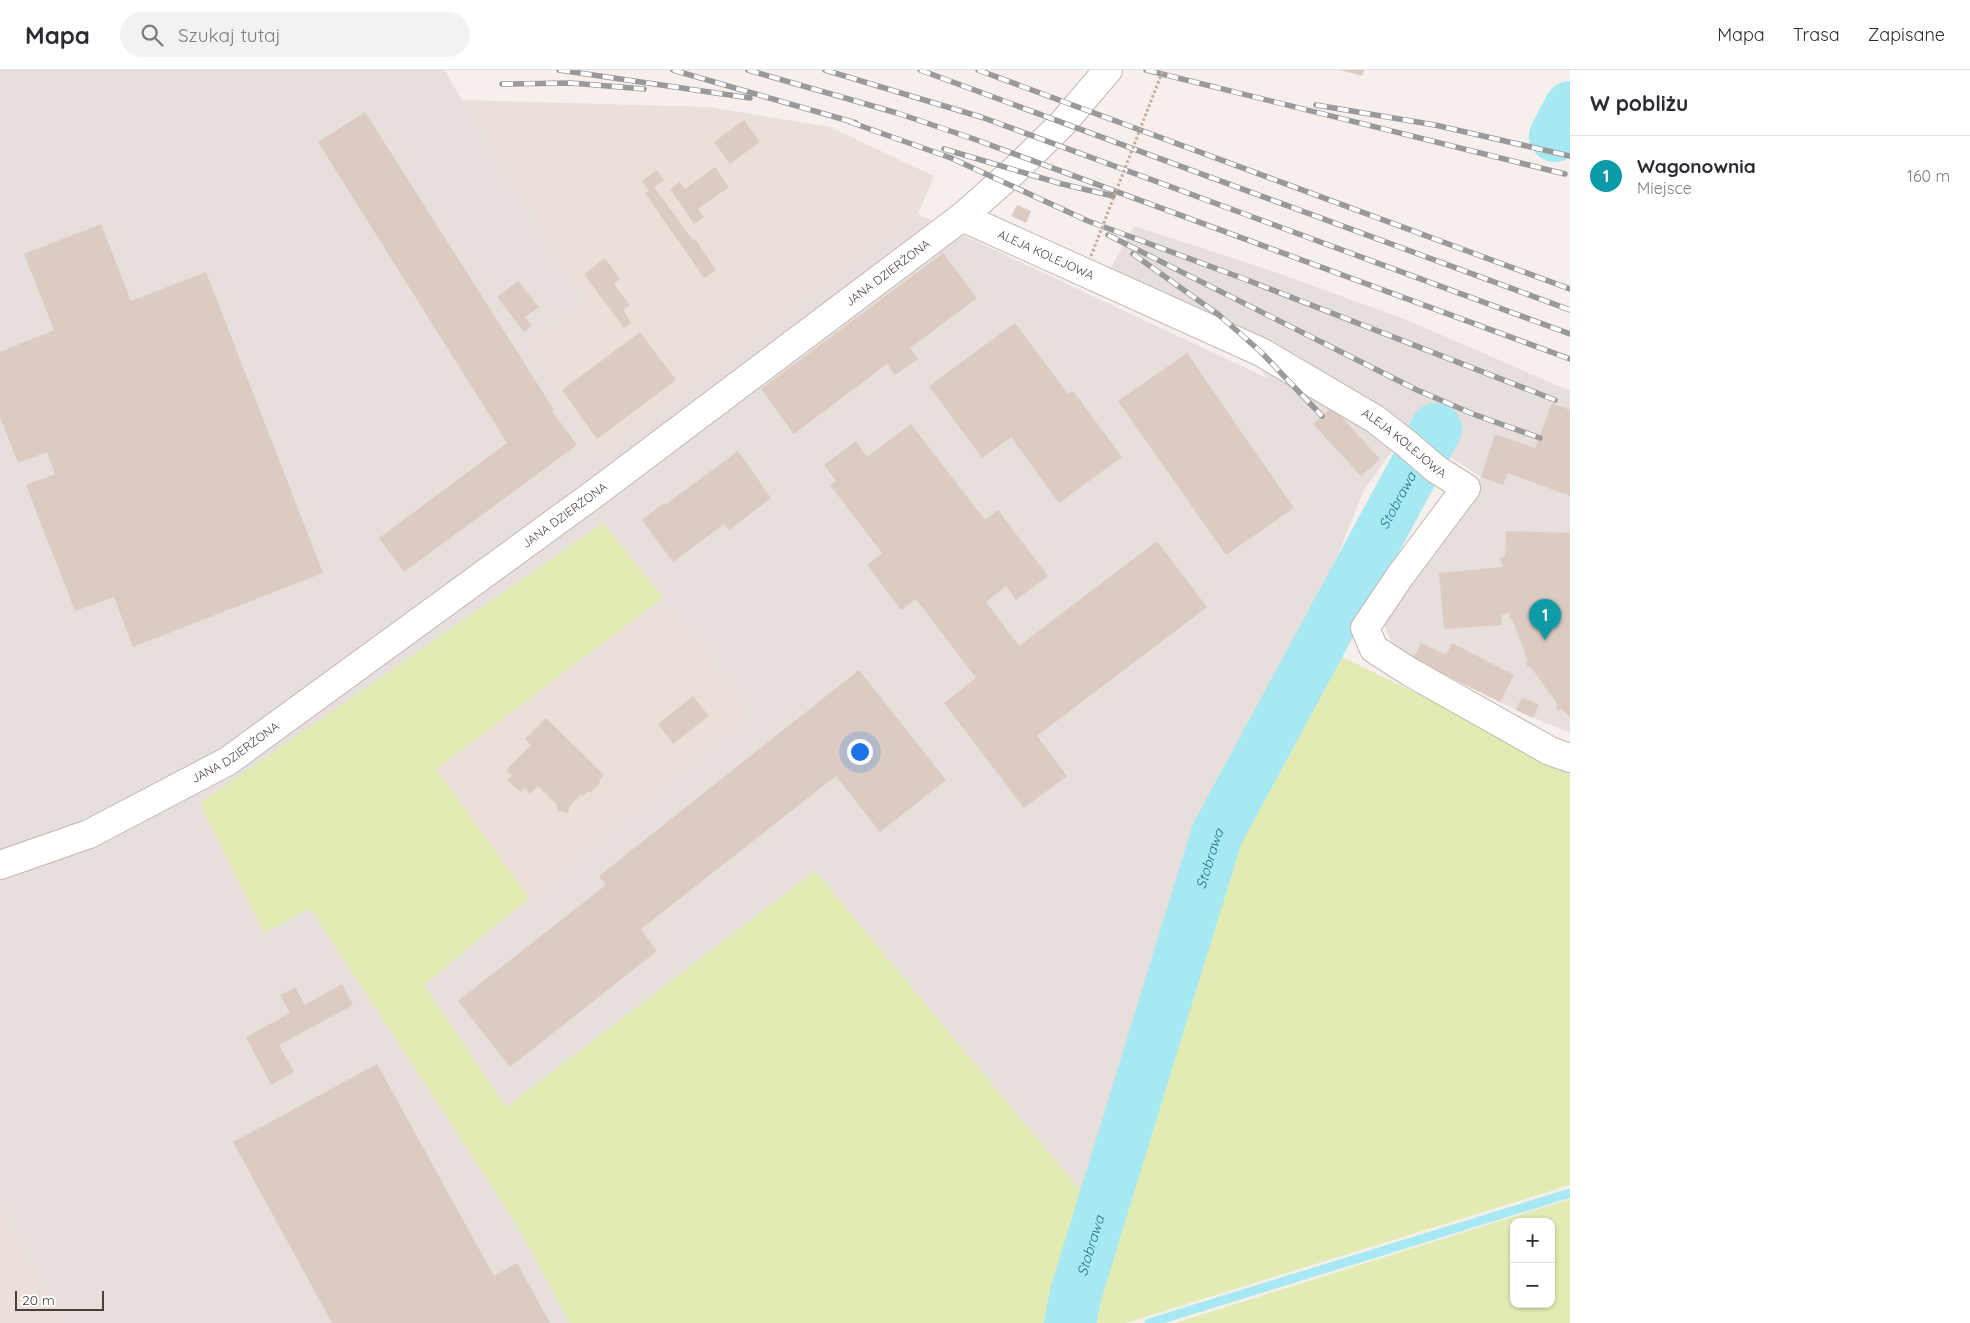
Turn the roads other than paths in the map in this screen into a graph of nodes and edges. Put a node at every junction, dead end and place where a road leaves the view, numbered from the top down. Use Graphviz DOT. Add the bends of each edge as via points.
graph roads {
  1 [pos="1108,70"];
  2 [pos="962,217"];
  3 [pos="1570,758"];
  4 [pos="0,866"];
  1 -- 2 [label="street, JANA DZIERŻONA" via="1040,146"];
  2 -- 3 [label="street, ALEJA KOLEJOWA" via="1261,352 1375,419 1436,469 1466,488 1365,628 1374,649 1410,672 1542,746"];
  2 -- 4 [label="street, JANA DZIERŻONA" via="598,491 228,761 89,834"];
}
